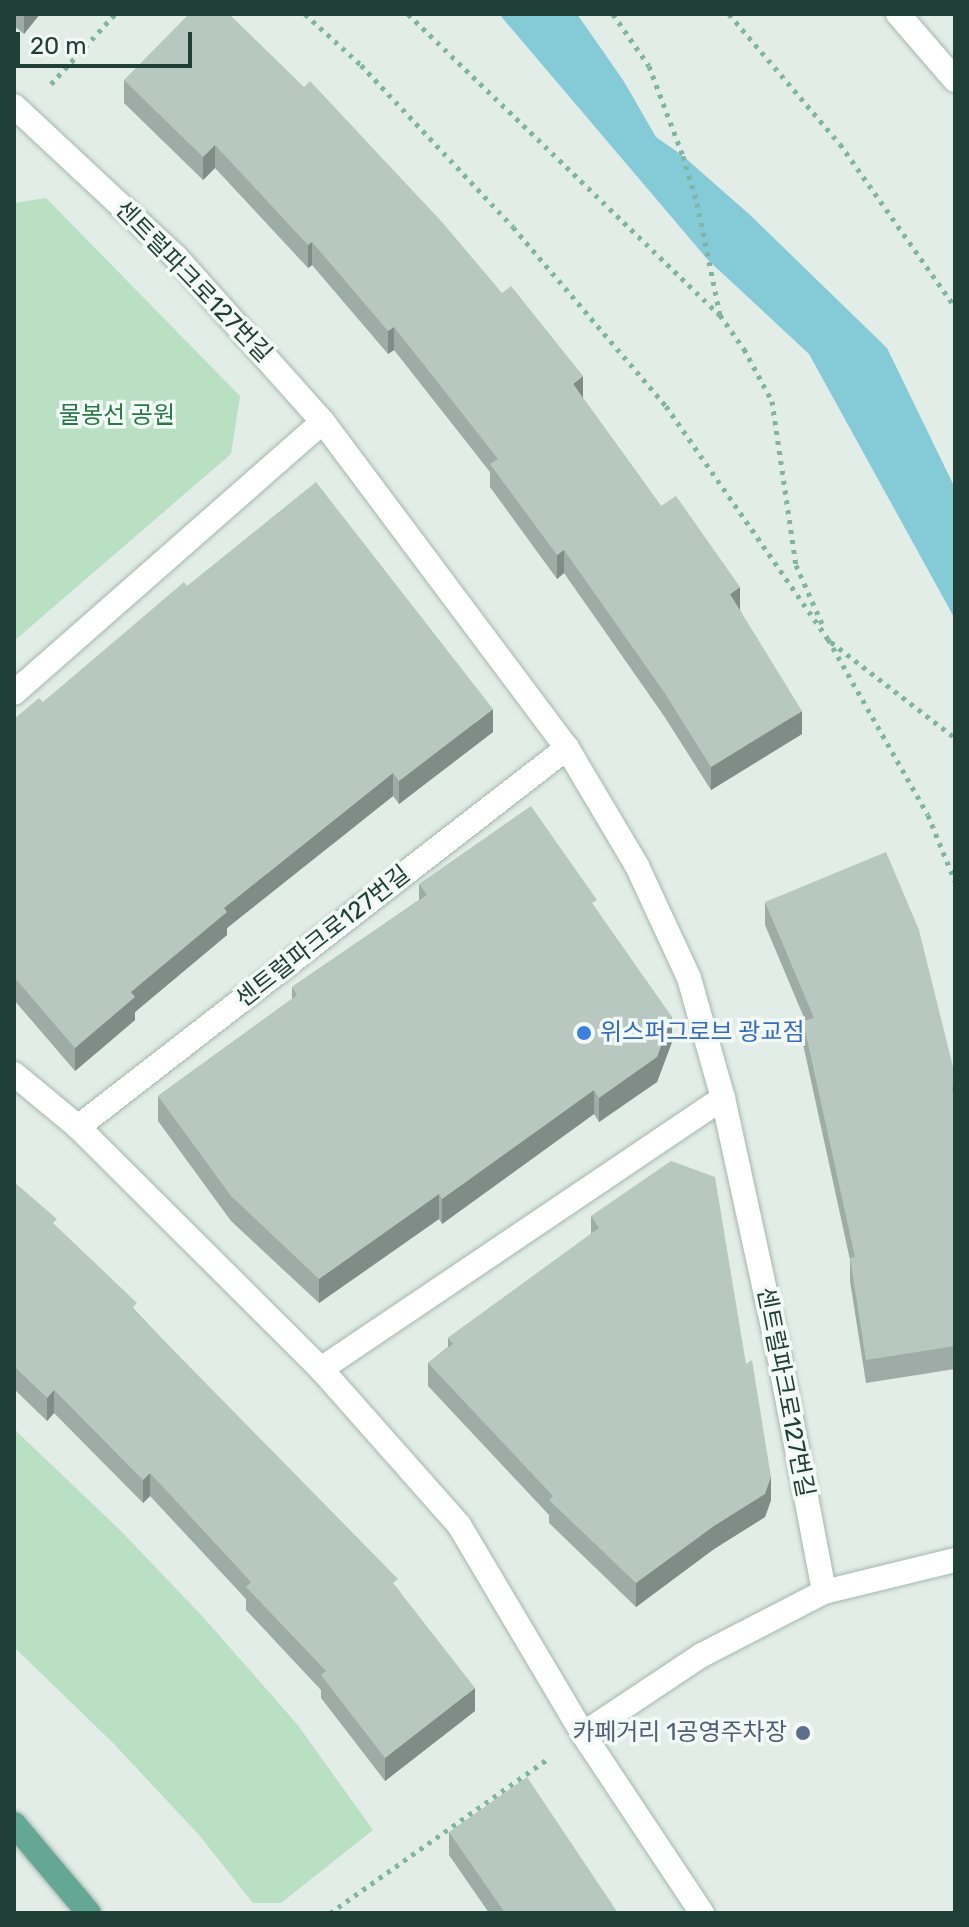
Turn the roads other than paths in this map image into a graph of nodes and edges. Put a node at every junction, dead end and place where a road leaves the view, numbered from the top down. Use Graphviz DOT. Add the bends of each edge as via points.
graph roads {
  1 [pos="898,14"];
  2 [pos="955,80"];
  3 [pos="17,115"];
  4 [pos="323,422"];
  5 [pos="14,693"];
  6 [pos="567,748"];
  7 [pos="14,1074"];
  8 [pos="723,1098"];
  9 [pos="78,1127"];
  10 [pos="321,1369"];
  11 [pos="955,1560"];
  12 [pos="824,1592"];
  13 [pos="583,1734"];
  14 [pos="14,1824"];
  15 [pos="89,1913"];
  16 [pos="702,1913"];
  1 -- 2 [label="street"];
  3 -- 4 [label="street, 센트럴파크로127번길" via="176,257"];
  4 -- 5 [label="street"];
  4 -- 6 [label="street, 센트럴파크로127번길"];
  6 -- 8 [label="street, 센트럴파크로127번길" via="637,866 689,978"];
  6 -- 9 [label="street, 센트럴파크로127번길"];
  7 -- 9 [label="street"];
  8 -- 10 [label="street"];
  8 -- 12 [label="street, 센트럴파크로127번길"];
  9 -- 10 [label="street"];
  10 -- 13 [label="street" via="459,1525"];
  11 -- 12 [label="street"];
  12 -- 13 [label="street" via="702,1655"];
  13 -- 16 [label="street"];
  14 -- 15 [label="main road"];
}
